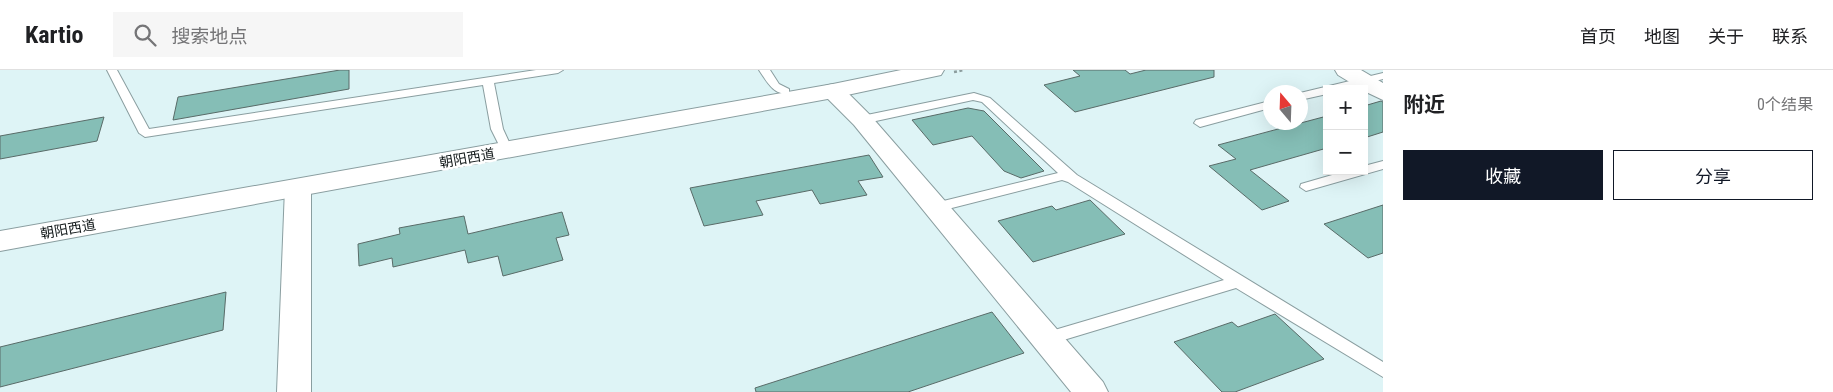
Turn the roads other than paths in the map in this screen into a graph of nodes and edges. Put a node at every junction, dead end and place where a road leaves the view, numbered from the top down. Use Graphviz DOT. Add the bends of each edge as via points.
graph roads {
  1 [pos="112,70"];
  2 [pos="558,70"];
  3 [pos="764,70"];
  4 [pos="895,70"];
  5 [pos="933,70"];
  6 [pos="1364,75"];
  7 [pos="488,81"];
  8 [pos="780,81"];
  9 [pos="1341,85"];
  10 [pos="833,90"];
  11 [pos="1323,91"];
  12 [pos="1383,93"];
  13 [pos="1308,95"];
  14 [pos="1263,106"];
  15 [pos="862,120"];
  16 [pos="1200,123"];
  17 [pos="503,142"];
  18 [pos="1383,165"];
  19 [pos="1368,170"];
  20 [pos="1349,175"];
  21 [pos="1072,178"];
  22 [pos="1306,187"];
  23 [pos="298,188"];
  24 [pos="936,207"];
  25 [pos="0,229"];
  26 [pos="0,242"];
  27 [pos="1238,282"];
  28 [pos="1047,339"];
  29 [pos="1383,370"];
  30 [pos="294,392"];
  31 [pos="1091,392"];
  1 -- 7 [label="lane" via="145,134"];
  2 -- 7 [label="lane"];
  3 -- 8 [label="lane" via="775,86"];
  4 -- 8 [label="main road, 朝阳西道"];
  5 -- 10 [label="main road, 朝阳西道"];
  6 -- 9 [label="lane"];
  6 -- 12 [label="main road"];
  7 -- 17 [label="lane" via="497,129"];
  8 -- 17 [label="main road, 朝阳西道"];
  10 -- 15 [label="main road"];
  10 -- 23 [label="main road, 朝阳西道"];
  11 -- 13 [label="lane"];
  14 -- 16 [label="lane"];
  15 -- 21 [label="lane" via="974,96 986,100"];
  15 -- 24 [label="main road"];
  17 -- 25 [label="main road, 朝阳西道"];
  18 -- 19 [label="lane"];
  20 -- 22 [label="lane"];
  21 -- 24 [label="lane" via="1062,176"];
  21 -- 27 [label="lane"];
  23 -- 26 [label="main road, 朝阳西道"];
  23 -- 30 [label="main road"];
  24 -- 28 [label="main road"];
  27 -- 28 [label="lane"];
  27 -- 29 [label="lane"];
  28 -- 31 [label="main road"];
}
